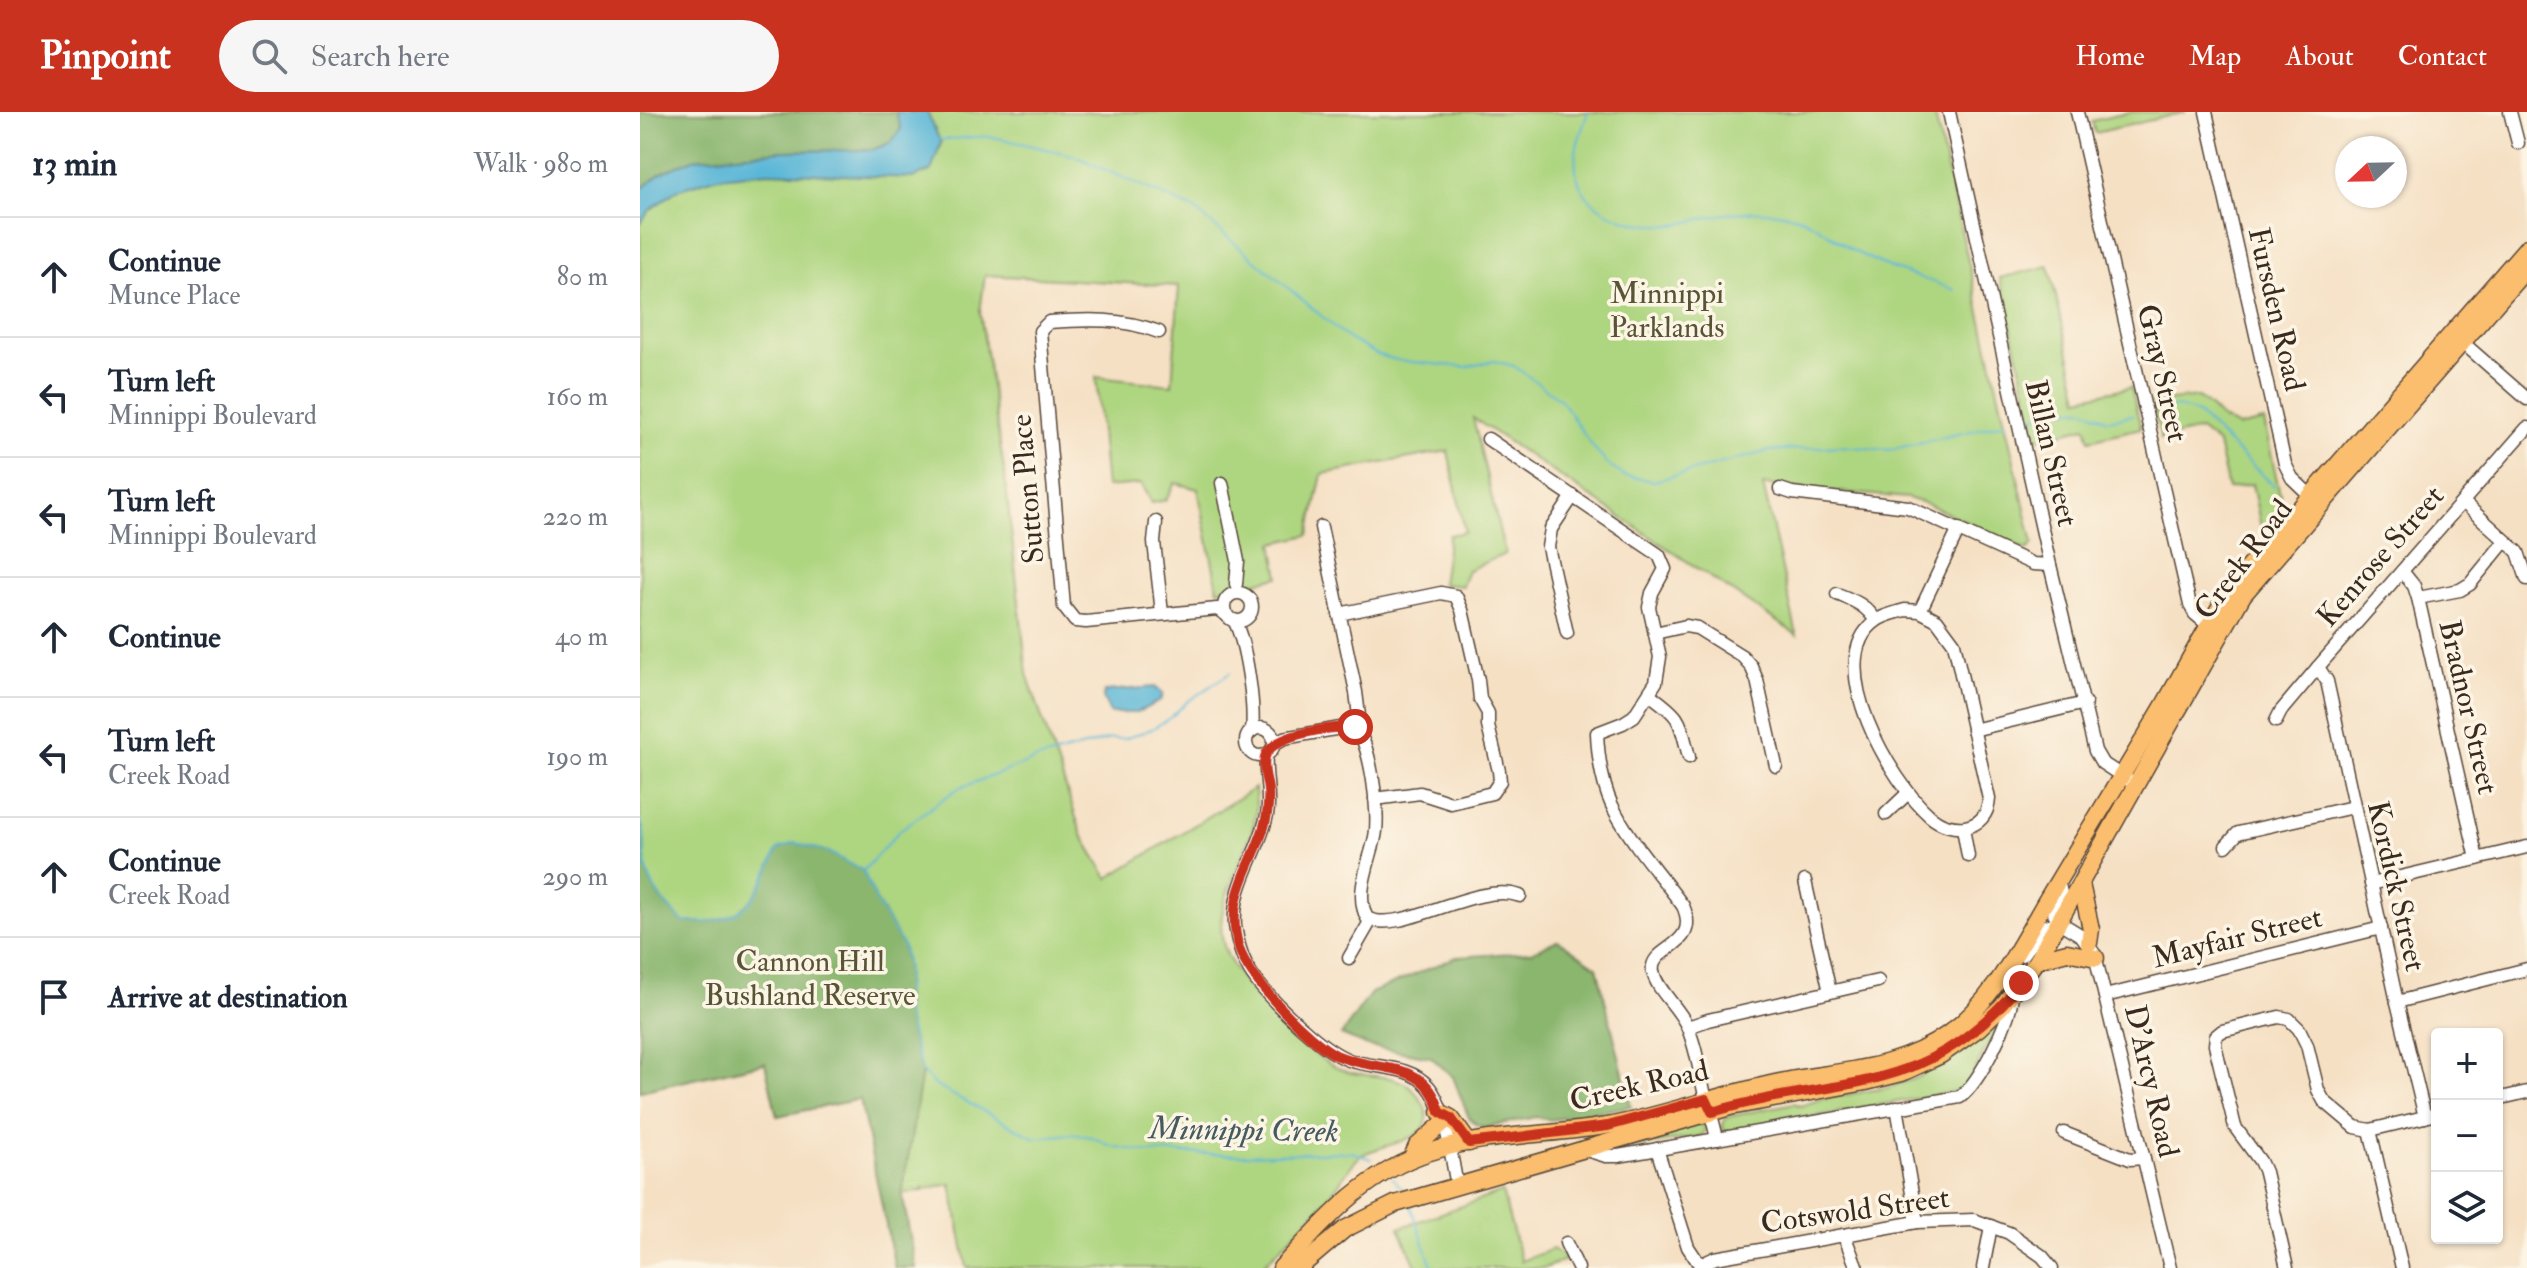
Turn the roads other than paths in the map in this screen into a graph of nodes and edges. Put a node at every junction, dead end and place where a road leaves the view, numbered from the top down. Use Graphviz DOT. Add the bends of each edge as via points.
graph roads {
  1 [pos="1949,112"];
  2 [pos="2077,112"];
  3 [pos="2206,112"];
  4 [pos="2510,112"];
  5 [pos="2518,143"];
  6 [pos="2527,247"];
  7 [pos="2527,268"];
  8 [pos="1159,332"];
  9 [pos="2462,342"];
  10 [pos="2527,399"];
  11 [pos="2527,428"];
  12 [pos="1488,439"];
  13 [pos="1222,483"];
  14 [pos="1780,489"];
  15 [pos="1573,496"];
  16 [pos="2315,500"];
  17 [pos="2463,502"];
  18 [pos="1156,522"];
  19 [pos="1321,527"];
  20 [pos="1959,529"];
  21 [pos="2505,541"];
  22 [pos="2050,565"];
  23 [pos="2402,571"];
  24 [pos="2527,579"];
  25 [pos="1236,584"];
  26 [pos="1837,594"];
  27 [pos="2418,598"];
  28 [pos="1920,611"];
  29 [pos="1162,613"];
  30 [pos="1339,614"];
  31 [pos="1876,621"];
  32 [pos="2214,630"];
  33 [pos="1567,633"];
  34 [pos="1655,633"];
  35 [pos="2318,667"];
  36 [pos="1649,694"];
  37 [pos="2085,703"];
  38 [pos="2276,721"];
  39 [pos="1355,727"];
  40 [pos="1973,730"];
  41 [pos="1264,737"];
  42 [pos="1689,757"];
  43 [pos="1776,766"];
  44 [pos="2129,781"];
  45 [pos="1908,793"];
  46 [pos="1375,799"];
  47 [pos="2353,807"];
  48 [pos="1886,814"];
  49 [pos="1963,828"];
  50 [pos="2226,846"];
  51 [pos="2527,847"];
  52 [pos="1968,856"];
  53 [pos="2477,859"];
  54 [pos="2058,880"];
  55 [pos="1805,881"];
  56 [pos="2081,884"];
  57 [pos="2371,884"];
  58 [pos="1520,896"];
  59 [pos="1371,920"];
  60 [pos="2059,922"];
  61 [pos="2381,928"];
  62 [pos="2092,951"];
  63 [pos="1349,958"];
  64 [pos="2037,960"];
  65 [pos="2009,962"];
  66 [pos="2527,969"];
  67 [pos="1878,981"];
  68 [pos="1830,992"];
  69 [pos="2012,994"];
  70 [pos="2105,996"];
  71 [pos="2397,1002"];
  72 [pos="1688,1027"];
  73 [pos="2527,1092"];
  74 [pos="2503,1098"];
  75 [pos="1709,1106"];
  76 [pos="1897,1107"];
  77 [pos="2431,1115"];
  78 [pos="1442,1118"];
  79 [pos="2370,1130"];
  80 [pos="2064,1133"];
  81 [pos="1717,1139"];
  82 [pos="1469,1143"];
  83 [pos="1448,1147"];
  84 [pos="1583,1149"];
  85 [pos="1657,1149"];
  86 [pos="2144,1158"];
  87 [pos="1411,1159"];
  88 [pos="1457,1185"];
  89 [pos="1329,1216"];
  90 [pos="1917,1222"];
  91 [pos="1991,1226"];
  92 [pos="1345,1229"];
  93 [pos="1844,1235"];
  94 [pos="1566,1243"];
  95 [pos="1701,1267"];
  96 [pos="1281,1268"];
  97 [pos="1299,1268"];
  98 [pos="1578,1268"];
  99 [pos="1857,1268"];
  100 [pos="1983,1268"];
  101 [pos="2052,1268"];
  102 [pos="2170,1268"];
  103 [pos="2287,1268"];
  104 [pos="2402,1268"];
  1 -- 22 [label="street, Billan Street"];
  2 -- 32 [label="street, Gray Street" via="2190,605"];
  3 -- 16 [label="street, Fursden Road" via="2285,464"];
  4 -- 5 [label="street"];
  6 -- 16 [label="main road, Creek Road"];
  7 -- 9 [label="main road, Creek Road"];
  8 -- 29 [label="street, Sutton Place" via="1135,323 1092,319 1049,322 1040,336 1064,607 1075,621 1086,622"];
  9 -- 10 [label="street"];
  9 -- 16 [label="main road, Creek Road"];
  11 -- 17 [label="street, Kenrose Street"];
  12 -- 15 [label="street"];
  13 -- 25 [label="street" via="1238,561"];
  14 -- 20 [label="street" via="1908,507"];
  15 -- 33 [label="street" via="1551,529 1548,547"];
  15 -- 34 [label="street" via="1659,555 1665,569 1649,607"];
  16 -- 32 [label="main road, Creek Road"];
  17 -- 21 [label="street"];
  17 -- 23 [label="street, Kenrose Street"];
  18 -- 29 [label="street"];
  19 -- 30 [label="street"];
  20 -- 22 [label="street" via="2033,564"];
  20 -- 28 [label="street"];
  21 -- 24 [label="street" via="2518,552"];
  21 -- 27 [label="street" via="2470,584"];
  22 -- 37 [label="street, Billan Street"];
  23 -- 27 [label="street, Bradnor Street"];
  23 -- 35 [label="street, Kenrose Street"];
  26 -- 31 [label="street" via="1869,609"];
  27 -- 53 [label="street, Bradnor Street"];
  28 -- 31 [label="street" via="1905,610"];
  28 -- 40 [label="street" via="1937,620 1954,643"];
  29 -- 41 [label="street, Sutton Place" via="1230,613 1241,633"];
  30 -- 39 [label="street" via="1356,692"];
  30 -- 46 [label="street" via="1441,593 1456,596 1480,699 1488,713 1500,781 1492,793 1451,803 1420,793"];
  31 -- 45 [label="street" via="1858,646 1858,684 1876,742"];
  32 -- 44 [label="main road, Creek Road"];
  34 -- 36 [label="street" via="1659,670"];
  34 -- 43 [label="street" via="1697,628 1742,656 1757,680"];
  35 -- 38 [label="street, Kenrose Street"];
  35 -- 47 [label="street, Kordick Street" via="2327,681"];
  36 -- 42 [label="street" via="1680,720"];
  36 -- 72 [label="street" via="1634,716 1597,733 1597,748 1615,812 1688,918 1683,938 1652,967"];
  37 -- 40 [label="street"];
  37 -- 44 [label="street, Billan Street" via="2097,756"];
  39 -- 41 [label="street"];
  39 -- 46 [label="street" via="1363,737"];
  40 -- 49 [label="street" via="1988,807 1983,818"];
  41 -- 78 [label="street" via="1268,814 1235,908 1239,948 1248,968 1317,1042 1347,1059 1418,1077 1434,1094"];
  44 -- 54 [label="main road, Creek Road"];
  44 -- 56 [label="main road, Creek Road"];
  45 -- 48 [label="street"];
  45 -- 49 [label="street" via="1941,824"];
  46 -- 59 [label="street" via="1376,835 1361,898 1362,910"];
  47 -- 50 [label="street" via="2238,833"];
  47 -- 57 [label="street, Kordick Street"];
  49 -- 52 [label="street"];
  51 -- 53 [label="street"];
  53 -- 57 [label="street"];
  54 -- 60 [label="street, Creek Road" via="2061,893 2054,913"];
  54 -- 65 [label="main road, Creek Road"];
  55 -- 68 [label="street"];
  56 -- 60 [label="main road, Creek Road"];
  56 -- 62 [label="main road"];
  57 -- 61 [label="street, Kordick Street"];
  58 -- 59 [label="street" via="1510,892 1451,903 1406,919"];
  59 -- 63 [label="street"];
  60 -- 62 [label="street" via="2079,934"];
  60 -- 64 [label="main road, Creek Road"];
  60 -- 65 [label="street, Creek Road" via="2043,927 2023,954"];
  61 -- 70 [label="street, Mayfair Street"];
  61 -- 71 [label="street, Kordick Street"];
  62 -- 64 [label="main road"];
  62 -- 70 [label="street, D'Arcy Road"];
  64 -- 69 [label="main road, Creek Road"];
  65 -- 75 [label="main road, Creek Road" via="1963,1023 1914,1054 1880,1066 1787,1080"];
  66 -- 71 [label="street"];
  67 -- 68 [label="street"];
  68 -- 72 [label="street"];
  69 -- 75 [label="main road, Creek Road" via="1953,1047 1902,1073"];
  69 -- 76 [label="street, Creek Road" via="2009,1017 1964,1094"];
  70 -- 86 [label="street, D'Arcy Road"];
  71 -- 77 [label="street, Kordick Street"];
  72 -- 75 [label="street"];
  73 -- 74 [label="street"];
  75 -- 81 [label="street"];
  75 -- 82 [label="main road, Creek Road" via="1608,1126"];
  75 -- 84 [label="main road, Creek Road"];
  76 -- 81 [label="street, Creek Road"];
  76 -- 90 [label="street"];
  77 -- 79 [label="street"];
  78 -- 82 [label="main road" via="1451,1118"];
  78 -- 83 [label="street"];
  78 -- 87 [label="main road"];
  79 -- 103 [label="street" via="2349,1124 2324,1101 2307,1045 2289,1019 2279,1017 2216,1036 2235,1127 2265,1172"];
  79 -- 104 [label="street"];
  80 -- 86 [label="street" via="2130,1159"];
  81 -- 85 [label="street, Creek Road"];
  82 -- 83 [label="main road, Creek Road"];
  83 -- 87 [label="main road, Creek Road"];
  83 -- 88 [label="street"];
  84 -- 85 [label="street, Creek Road" via="1606,1156"];
  84 -- 88 [label="main road, Creek Road"];
  85 -- 95 [label="street" via="1688,1247"];
  86 -- 102 [label="street, D'Arcy Road"];
  87 -- 89 [label="main road, Creek Road" via="1370,1182"];
  88 -- 92 [label="main road, Creek Road" via="1386,1207"];
  89 -- 92 [label="main road"];
  89 -- 96 [label="main road, Creek Road"];
  90 -- 91 [label="street, Cotswold Street" via="1974,1220"];
  90 -- 93 [label="street, Cotswold Street"];
  91 -- 100 [label="street"];
  91 -- 101 [label="street, Cotswold Street" via="2027,1244"];
  92 -- 97 [label="main road, Creek Road"];
  93 -- 95 [label="street, Cotswold Street" via="1715,1258"];
  93 -- 99 [label="street"];
  94 -- 98 [label="street"];
}
